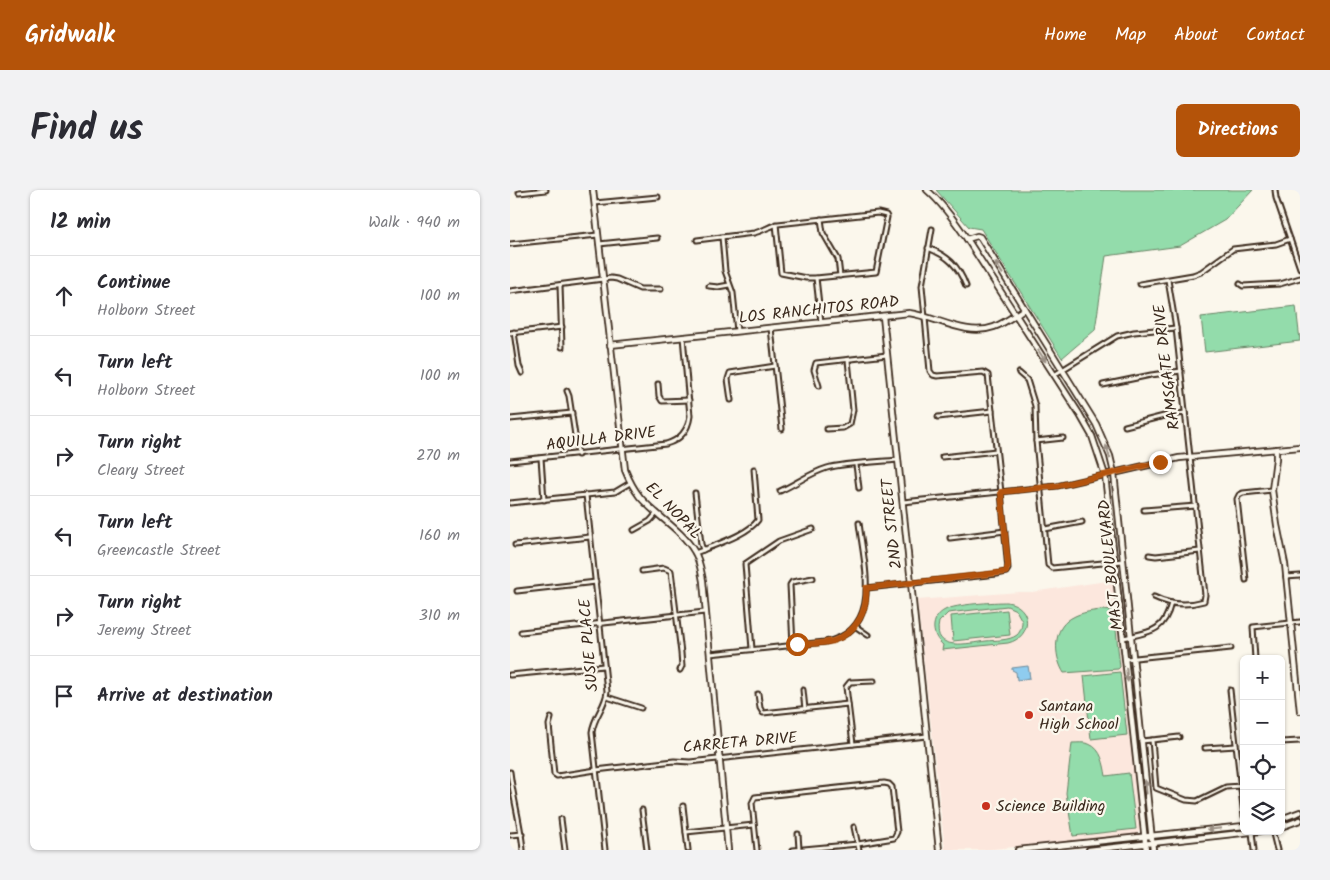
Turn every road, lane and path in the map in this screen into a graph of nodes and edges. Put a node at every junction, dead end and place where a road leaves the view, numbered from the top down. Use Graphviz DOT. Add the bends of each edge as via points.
graph roads {
  1 [pos="546,190"];
  2 [pos="594,190"];
  3 [pos="927,190"];
  4 [pos="1275,190"];
  5 [pos="519,193"];
  6 [pos="658,197"];
  7 [pos="595,203"];
  8 [pos="822,219"];
  9 [pos="776,224"];
  10 [pos="932,230"];
  11 [pos="598,235"];
  12 [pos="722,237"];
  13 [pos="657,238"];
  14 [pos="967,239"];
  15 [pos="1290,239"];
  16 [pos="697,240"];
  17 [pos="510,244"];
  18 [pos="599,244"];
  19 [pos="928,248"];
  20 [pos="1300,268"];
  21 [pos="840,276"];
  22 [pos="816,278"];
  23 [pos="1300,278"];
  24 [pos="603,279"];
  25 [pos="1168,280"];
  26 [pos="1140,284"];
  27 [pos="1240,284"];
  28 [pos="560,285"];
  29 [pos="729,285"];
  30 [pos="709,286"];
  31 [pos="966,286"];
  32 [pos="661,288"];
  33 [pos="510,291"];
  34 [pos="1024,309"];
  35 [pos="1016,315"];
  36 [pos="883,316"];
  37 [pos="925,316"];
  38 [pos="821,322"];
  39 [pos="562,327"];
  40 [pos="771,327"];
  41 [pos="1176,328"];
  42 [pos="738,331"];
  43 [pos="512,332"];
  44 [pos="683,337"];
  45 [pos="610,345"];
  46 [pos="562,347"];
  47 [pos="887,355"];
  48 [pos="848,360"];
  49 [pos="775,366"];
  50 [pos="1062,370"];
  51 [pos="1181,371"];
  52 [pos="522,373"];
  53 [pos="1019,373"];
  54 [pos="1054,375"];
  55 [pos="658,384"];
  56 [pos="1103,385"];
  57 [pos="819,386"];
  58 [pos="567,391"];
  59 [pos="689,400"];
  60 [pos="731,400"];
  61 [pos="992,411"];
  62 [pos="572,413"];
  63 [pos="1185,413"];
  64 [pos="938,417"];
  65 [pos="510,420"];
  66 [pos="1125,426"];
  67 [pos="782,429"];
  68 [pos="827,429"];
  69 [pos="1063,438"];
  70 [pos="1036,441"];
  71 [pos="1300,447"];
  72 [pos="621,449"];
  73 [pos="1276,450"];
  74 [pos="996,451"];
  75 [pos="578,455"];
  76 [pos="942,457"];
  77 [pos="1190,457"];
  78 [pos="541,458"];
  79 [pos="898,460"];
  80 [pos="510,462"];
  81 [pos="856,464"];
  82 [pos="754,469"];
  83 [pos="1114,473"];
  84 [pos="1105,475"];
  85 [pos="630,483"];
  86 [pos="859,488"];
  87 [pos="1040,488"];
  88 [pos="1272,490"];
  89 [pos="780,491"];
  90 [pos="1001,492"];
  91 [pos="695,493"];
  92 [pos="586,495"];
  93 [pos="544,500"];
  94 [pos="903,502"];
  95 [pos="510,503"];
  96 [pos="1196,506"];
  97 [pos="1144,510"];
  98 [pos="658,513"];
  99 [pos="1082,522"];
  100 [pos="859,523"];
  101 [pos="1044,528"];
  102 [pos="813,529"];
  103 [pos="634,530"];
  104 [pos="1005,532"];
  105 [pos="590,537"];
  106 [pos="950,538"];
  107 [pos="515,545"];
  108 [pos="703,550"];
  109 [pos="1200,551"];
  110 [pos="695,553"];
  111 [pos="1149,555"];
  112 [pos="1116,561"];
  113 [pos="1123,561"];
  114 [pos="642,571"];
  115 [pos="1300,576"];
  116 [pos="1286,577"];
  117 [pos="813,578"];
  118 [pos="1246,580"];
  119 [pos="596,582"];
  120 [pos="910,583"];
  121 [pos="866,588"];
  122 [pos="517,591"];
  123 [pos="1154,597"];
  124 [pos="1171,603"];
  125 [pos="705,612"];
  126 [pos="678,615"];
  127 [pos="1291,622"];
  128 [pos="1300,622"];
  129 [pos="600,623"];
  130 [pos="855,626"];
  131 [pos="521,632"];
  132 [pos="868,635"];
  133 [pos="1131,636"];
  134 [pos="1123,638"];
  135 [pos="793,645"];
  136 [pos="1232,648"];
  137 [pos="752,649"];
  138 [pos="710,654"];
  139 [pos="1255,655"];
  140 [pos="1133,658"];
  141 [pos="1126,659"];
  142 [pos="604,666"];
  143 [pos="680,670"];
  144 [pos="510,675"];
  145 [pos="874,681"];
  146 [pos="803,690"];
  147 [pos="1230,690"];
  148 [pos="1299,693"];
  149 [pos="758,694"];
  150 [pos="607,697"];
  151 [pos="848,704"];
  152 [pos="641,708"];
  153 [pos="805,709"];
  154 [pos="1300,711"];
  155 [pos="551,718"];
  156 [pos="927,736"];
  157 [pos="1179,737"];
  158 [pos="1152,740"];
  159 [pos="1142,741"];
  160 [pos="1300,741"];
  161 [pos="1285,742"];
  162 [pos="852,744"];
  163 [pos="1236,746"];
  164 [pos="1205,748"];
  165 [pos="720,758"];
  166 [pos="596,770"];
  167 [pos="510,772"];
  168 [pos="1240,778"];
  169 [pos="1240,786"];
  170 [pos="511,791"];
  171 [pos="683,806"];
  172 [pos="642,810"];
  173 [pos="1300,812"];
  174 [pos="1285,818"];
  175 [pos="561,819"];
  176 [pos="1300,820"];
  177 [pos="754,825"];
  178 [pos="1240,826"];
  179 [pos="1285,826"];
  180 [pos="854,827"];
  181 [pos="726,828"];
  182 [pos="686,832"];
  183 [pos="1240,833"];
  184 [pos="522,834"];
  185 [pos="798,834"];
  186 [pos="510,835"];
  187 [pos="1252,835"];
  188 [pos="1273,835"];
  189 [pos="1145,836"];
  190 [pos="1152,836"];
  191 [pos="1146,843"];
  192 [pos="1152,843"];
  193 [pos="858,844"];
  194 [pos="799,849"];
  195 [pos="523,850"];
  196 [pos="564,850"];
  197 [pos="605,850"];
  198 [pos="647,850"];
  199 [pos="688,850"];
  200 [pos="728,850"];
  201 [pos="757,850"];
  202 [pos="793,850"];
  203 [pos="859,850"];
  204 [pos="939,850"];
  205 [pos="1018,850"];
  206 [pos="1088,850"];
  207 [pos="1146,850"];
  208 [pos="1153,850"];
  209 [pos="1254,850"];
  210 [pos="1277,850"];
  1 -- 5 [label="street"];
  2 -- 7 [label="street, EL NOPAL"];
  3 -- 14 [label="street, MAST BOULEVARD" via="938,199"];
  4 -- 15 [label="street"];
  6 -- 7 [label="street"];
  7 -- 11 [label="street, EL NOPAL"];
  8 -- 9 [label="street"];
  8 -- 21 [label="street" via="823,233 838,259"];
  8 -- 21 [label="street" via="878,213 887,218 876,272"];
  9 -- 12 [label="street" via="754,233"];
  9 -- 22 [label="street" via="781,273"];
  10 -- 19 [label="street"];
  11 -- 17 [label="street"];
  11 -- 18 [label="street, EL NOPAL"];
  12 -- 16 [label="street"];
  12 -- 29 [label="street"];
  13 -- 18 [label="street"];
  34 -- 14 [label="street, MAST BOULEVARD, one-way" via="980,238 971,236"];
  14 -- 35 [label="street, MAST BOULEVARD"];
  15 -- 20 [label="street"];
  15 -- 25 [label="street" via="1276,244 1241,247 1201,272"];
  18 -- 24 [label="street, EL NOPAL"];
  19 -- 31 [label="street" via="952,262"];
  19 -- 37 [label="street" via="922,286"];
  21 -- 22 [label="street"];
  22 -- 38 [label="street"];
  23 -- 27 [label="street" via="1280,284"];
  24 -- 28 [label="street"];
  24 -- 32 [label="street" via="617,279 640,288"];
  24 -- 45 [label="street, EL NOPAL"];
  25 -- 26 [label="street"];
  25 -- 41 [label="street, RAMSGATE DRIVE"];
  28 -- 33 [label="street"];
  28 -- 39 [label="street"];
  29 -- 30 [label="street"];
  29 -- 42 [label="street"];
  34 -- 35 [label="street, LOS RANCHITOS ROAD"];
  34 -- 50 [label="street, MAST BOULEVARD"];
  35 -- 37 [label="street, LOS RANCHITOS ROAD" via="996,327 975,330"];
  35 -- 54 [label="street, MAST BOULEVARD, one-way"];
  36 -- 37 [label="street, LOS RANCHITOS ROAD" via="909,313"];
  36 -- 38 [label="street, LOS RANCHITOS ROAD"];
  36 -- 47 [label="street, 2ND STREET"];
  37 -- 61 [label="street" via="930,371 933,375 986,372"];
  38 -- 40 [label="street, LOS RANCHITOS ROAD"];
  39 -- 43 [label="street"];
  39 -- 46 [label="street"];
  40 -- 42 [label="street, LOS RANCHITOS ROAD"];
  40 -- 49 [label="street"];
  41 -- 50 [label="street" via="1117,336"];
  41 -- 51 [label="street, RAMSGATE DRIVE"];
  42 -- 44 [label="street, LOS RANCHITOS ROAD"];
  43 -- 52 [label="street"];
  44 -- 45 [label="street, LOS RANCHITOS ROAD"];
  44 -- 59 [label="street, AQUILLA DRIVE"];
  45 -- 72 [label="street, EL NOPAL"];
  47 -- 48 [label="street"];
  47 -- 79 [label="street, 2ND STREET"];
  48 -- 57 [label="street" via="816,363 814,370"];
  48 -- 68 [label="street" via="853,410 850,424"];
  49 -- 60 [label="street" via="730,373"];
  49 -- 67 [label="street"];
  50 -- 54 [label="street"];
  83 -- 50 [label="street, MAST BOULEVARD, one-way" via="1103,437"];
  51 -- 56 [label="street"];
  51 -- 63 [label="street, RAMSGATE DRIVE"];
  53 -- 70 [label="street" via="1030,386 1035,406"];
  54 -- 84 [label="street, MAST BOULEVARD" via="1092,436"];
  55 -- 59 [label="street" via="662,401"];
  58 -- 62 [label="street"];
  59 -- 72 [label="street, AQUILLA DRIVE" via="689,423 676,440"];
  61 -- 64 [label="street"];
  61 -- 74 [label="street"];
  62 -- 65 [label="street"];
  62 -- 75 [label="street"];
  63 -- 66 [label="street"];
  63 -- 77 [label="street, RAMSGATE DRIVE"];
  69 -- 70 [label="street"];
  70 -- 87 [label="street"];
  71 -- 73 [label="street"];
  72 -- 75 [label="street, AQUILLA DRIVE"];
  72 -- 85 [label="street, EL NOPAL"];
  73 -- 77 [label="street"];
  73 -- 88 [label="street"];
  74 -- 76 [label="street"];
  74 -- 90 [label="street"];
  75 -- 78 [label="street, AQUILLA DRIVE"];
  77 -- 83 [label="street"];
  77 -- 96 [label="street, RAMSGATE DRIVE"];
  78 -- 80 [label="street, AQUILLA DRIVE"];
  78 -- 93 [label="street"];
  79 -- 81 [label="street"];
  79 -- 94 [label="street, 2ND STREET"];
  81 -- 86 [label="street"];
  81 -- 89 [label="street" via="824,469"];
  82 -- 108 [label="street" via="758,520 754,526"];
  83 -- 84 [label="street"];
  83 -- 113 [label="street, MAST BOULEVARD"];
  84 -- 87 [label="street"];
  84 -- 112 [label="street, MAST BOULEVARD"];
  85 -- 92 [label="street" via="615,492"];
  85 -- 98 [label="street, EL NOPAL" via="640,498"];
  87 -- 90 [label="street"];
  87 -- 101 [label="street"];
  88 -- 116 [label="street"];
  88 -- 118 [label="street" via="1242,494 1237,498"];
  90 -- 94 [label="street"];
  90 -- 104 [label="street"];
  91 -- 108 [label="street"];
  92 -- 93 [label="street"];
  92 -- 105 [label="street, SUSIE PLACE"];
  93 -- 95 [label="street"];
  94 -- 120 [label="street, 2ND STREET"];
  96 -- 97 [label="street"];
  96 -- 109 [label="street, RAMSGATE DRIVE"];
  98 -- 103 [label="street"];
  98 -- 110 [label="street, EL NOPAL" via="688,541"];
  99 -- 101 [label="street"];
  100 -- 121 [label="street"];
  101 -- 112 [label="street" via="1050,567"];
  102 -- 137 [label="street" via="779,541 745,564"];
  104 -- 106 [label="street"];
  104 -- 120 [label="street" via="1006,572"];
  105 -- 107 [label="street"];
  105 -- 119 [label="street, SUSIE PLACE"];
  108 -- 110 [label="street"];
  109 -- 111 [label="street"];
  109 -- 124 [label="street, RAMSGATE DRIVE" via="1204,601"];
  110 -- 125 [label="street, EL NOPAL" via="703,581"];
  112 -- 113 [label="street"];
  112 -- 134 [label="street, MAST BOULEVARD"];
  113 -- 133 [label="street, MAST BOULEVARD"];
  114 -- 126 [label="street" via="664,568 671,571"];
  115 -- 116 [label="street"];
  116 -- 127 [label="street"];
  117 -- 135 [label="street" via="790,585"];
  119 -- 122 [label="street"];
  119 -- 129 [label="street, SUSIE PLACE"];
  120 -- 121 [label="street"];
  120 -- 156 [label="street, 2ND STREET"];
  121 -- 130 [label="street" via="865,608"];
  123 -- 124 [label="street"];
  124 -- 133 [label="street" via="1168,615 1159,627 1150,633"];
  125 -- 126 [label="street"];
  125 -- 138 [label="street, EL NOPAL"];
  126 -- 129 [label="street"];
  126 -- 143 [label="street"];
  127 -- 128 [label="street"];
  127 -- 139 [label="street" via="1253,627"];
  127 -- 148 [label="street"];
  129 -- 131 [label="street"];
  129 -- 142 [label="street, SUSIE PLACE"];
  130 -- 132 [label="street"];
  130 -- 135 [label="street" via="833,641"];
  133 -- 134 [label="street"];
  133 -- 140 [label="street, MAST BOULEVARD"];
  134 -- 141 [label="street, MAST BOULEVARD"];
  135 -- 137 [label="street"];
  136 -- 140 [label="street"];
  137 -- 138 [label="street"];
  138 -- 165 [label="street, EL NOPAL"];
  140 -- 141 [label="street"];
  140 -- 159 [label="street, MAST BOULEVARD"];
  141 -- 189 [label="street, MAST BOULEVARD, one-way"];
  142 -- 144 [label="street"];
  142 -- 150 [label="street, SUSIE PLACE"];
  145 -- 151 [label="street" via="847,684"];
  146 -- 153 [label="street"];
  147 -- 163 [label="street"];
  148 -- 154 [label="street"];
  149 -- 153 [label="street" via="763,713"];
  150 -- 152 [label="street"];
  150 -- 166 [label="street, SUSIE PLACE" via="592,728"];
  151 -- 153 [label="street"];
  151 -- 162 [label="street"];
  155 -- 166 [label="street, CARRETA DRIVE" via="554,774"];
  156 -- 162 [label="street, CARRETA DRIVE"];
  156 -- 204 [label="street, 2ND STREET"];
  157 -- 158 [label="street"];
  158 -- 159 [label="street"];
  158 -- 169 [label="street" via="1156,788 1197,801 1226,787"];
  190 -- 159 [label="street, MAST BOULEVARD, one-way"];
  160 -- 161 [label="street"];
  162 -- 165 [label="street, CARRETA DRIVE"];
  163 -- 164 [label="street"];
  163 -- 168 [label="street"];
  165 -- 166 [label="street, CARRETA DRIVE"];
  165 -- 181 [label="street, EL NOPAL"];
  166 -- 197 [label="street, SUSIE PLACE"];
  167 -- 170 [label="street"];
  170 -- 184 [label="street"];
  171 -- 182 [label="street"];
  172 -- 198 [label="street"];
  173 -- 174 [label="street"];
  175 -- 196 [label="street"];
  176 -- 179 [label="street"];
  177 -- 181 [label="street"];
  177 -- 193 [label="street" via="752,803 755,797 886,783 892,787 895,837"];
  177 -- 201 [label="street"];
  178 -- 190 [label="street, one-way"];
  180 -- 193 [label="street"];
  181 -- 182 [label="street"];
  181 -- 200 [label="street, EL NOPAL"];
  182 -- 199 [label="street"];
  183 -- 192 [label="street"];
  184 -- 186 [label="street"];
  184 -- 195 [label="street"];
  185 -- 194 [label="street"];
  187 -- 209 [label="street"];
  188 -- 210 [label="street"];
  189 -- 190 [label="street"];
  189 -- 191 [label="street, MAST BOULEVARD"];
  189 -- 205 [label="street"];
  190 -- 192 [label="street, MAST BOULEVARD"];
  191 -- 192 [label="street"];
  191 -- 206 [label="street"];
  191 -- 207 [label="street, MAST BOULEVARD"];
  192 -- 208 [label="street, MAST BOULEVARD"];
  193 -- 194 [label="street"];
  193 -- 203 [label="street"];
  194 -- 202 [label="street"];
}
